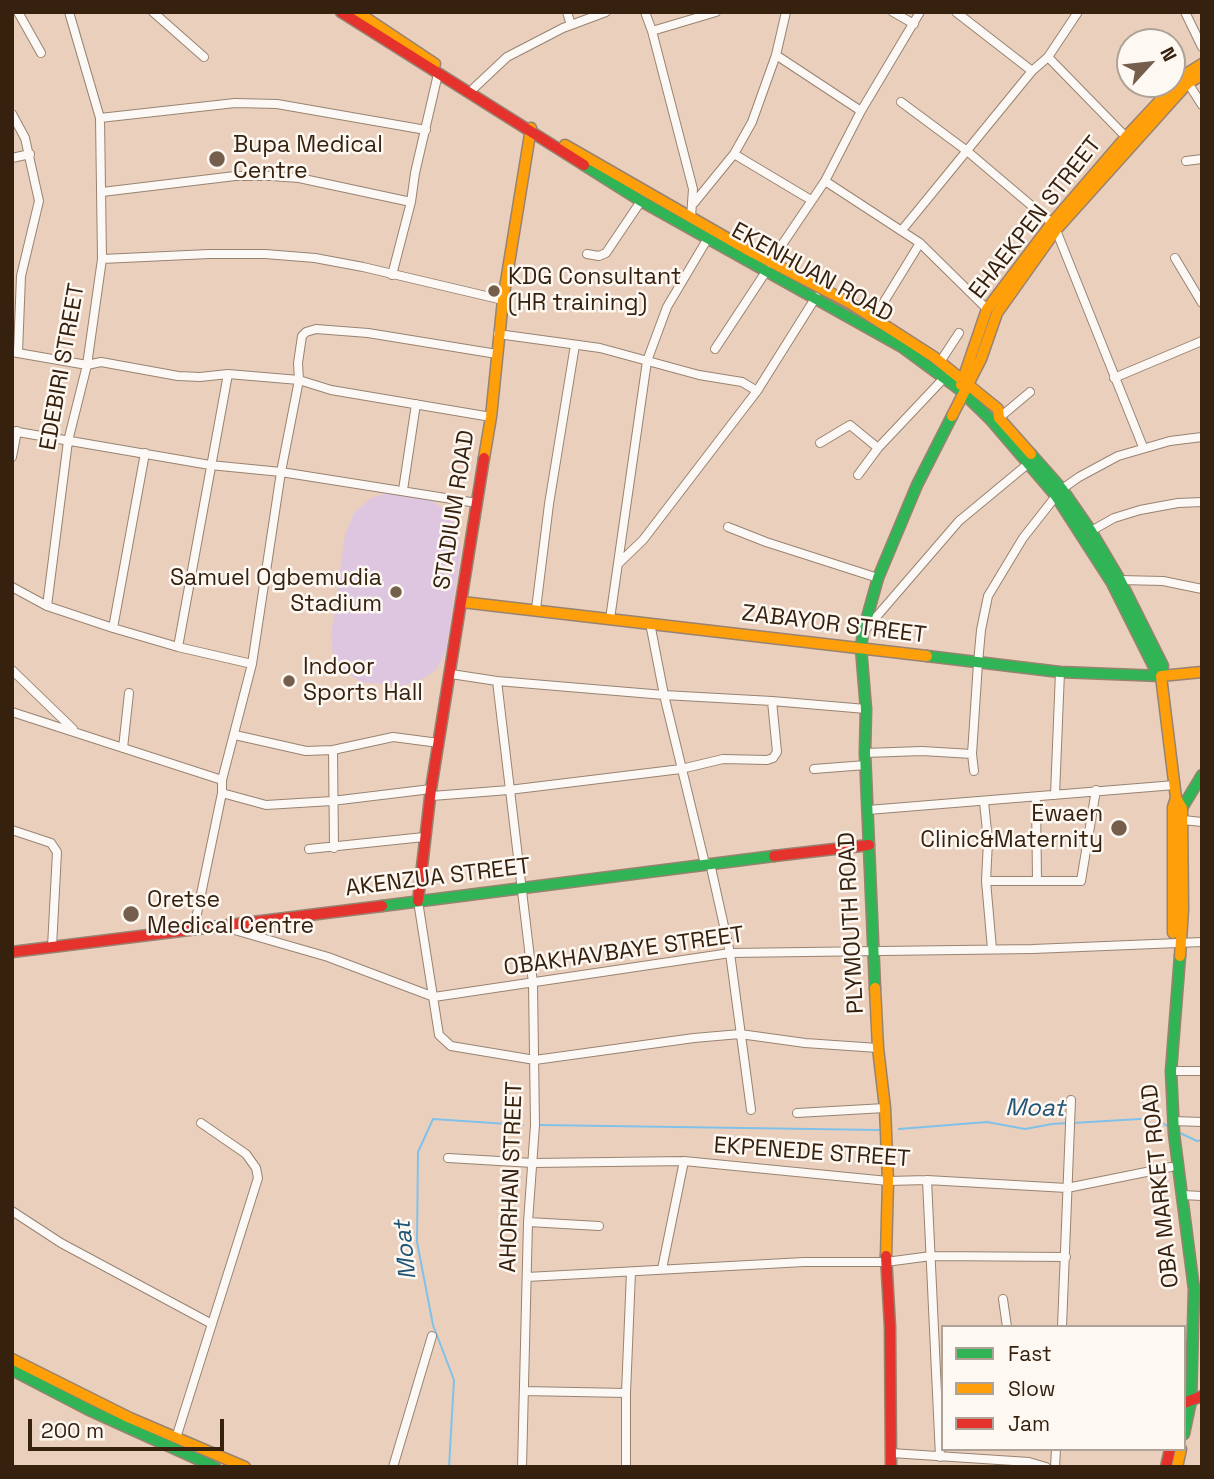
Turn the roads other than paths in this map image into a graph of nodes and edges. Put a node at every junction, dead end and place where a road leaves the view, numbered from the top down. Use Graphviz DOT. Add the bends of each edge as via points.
graph roads {
  1 [pos="18,12"];
  2 [pos="69,12"];
  3 [pos="153,12"];
  4 [pos="341,12"];
  5 [pos="357,12"];
  6 [pos="567,12"];
  7 [pos="606,12"];
  8 [pos="645,12"];
  9 [pos="716,12"];
  10 [pos="786,12"];
  11 [pos="893,12"];
  12 [pos="920,12"];
  13 [pos="956,12"];
  14 [pos="1078,12"];
  15 [pos="1185,12"];
  16 [pos="914,24"];
  17 [pos="570,25"];
  18 [pos="652,31"];
  19 [pos="1202,47"];
  20 [pos="41,53"];
  21 [pos="776,55"];
  22 [pos="204,57"];
  23 [pos="1048,57"];
  24 [pos="1202,64"];
  25 [pos="1032,71"];
  26 [pos="438,74"];
  27 [pos="1186,79"];
  28 [pos="1186,81"];
  29 [pos="474,88"];
  30 [pos="1166,98"];
  31 [pos="1169,98"];
  32 [pos="901,102"];
  33 [pos="1202,105"];
  34 [pos="862,111"];
  35 [pos="12,114"];
  36 [pos="100,118"];
  37 [pos="531,128"];
  38 [pos="426,130"];
  39 [pos="1126,137"];
  40 [pos="967,151"];
  41 [pos="30,154"];
  42 [pos="734,154"];
  43 [pos="12,158"];
  44 [pos="1202,159"];
  45 [pos="1186,161"];
  46 [pos="825,181"];
  47 [pos="102,192"];
  48 [pos="811,200"];
  49 [pos="641,201"];
  50 [pos="411,202"];
  51 [pos="694,203"];
  52 [pos="691,216"];
  53 [pos="1054,226"];
  54 [pos="902,230"];
  55 [pos="708,238"];
  56 [pos="920,243"];
  57 [pos="587,254"];
  58 [pos="1175,258"];
  59 [pos="102,259"];
  60 [pos="769,266"];
  61 [pos="392,275"];
  62 [pos="816,297"];
  63 [pos="503,300"];
  64 [pos="1202,303"];
  65 [pos="987,309"];
  66 [pos="874,318"];
  67 [pos="959,333"];
  68 [pos="498,334"];
  69 [pos="1202,341"];
  70 [pos="575,345"];
  71 [pos="715,349"];
  72 [pos="15,352"];
  73 [pos="497,354"];
  74 [pos="647,362"];
  75 [pos="940,362"];
  76 [pos="88,365"];
  77 [pos="228,374"];
  78 [pos="945,377"];
  79 [pos="1114,378"];
  80 [pos="299,380"];
  81 [pos="963,389"];
  82 [pos="757,391"];
  83 [pos="1030,393"];
  84 [pos="415,404"];
  85 [pos="491,417"];
  86 [pos="999,418"];
  87 [pos="15,431"];
  88 [pos="1202,437"];
  89 [pos="68,441"];
  90 [pos="820,443"];
  91 [pos="1143,447"];
  92 [pos="878,448"];
  93 [pos="145,453"];
  94 [pos="12,457"];
  95 [pos="1029,463"];
  96 [pos="210,465"];
  97 [pos="281,472"];
  98 [pos="858,475"];
  99 [pos="403,490"];
  100 [pos="1059,493"];
  101 [pos="1202,502"];
  102 [pos="477,503"];
  103 [pos="728,527"];
  104 [pos="1091,531"];
  105 [pos="619,563"];
  106 [pos="878,578"];
  107 [pos="1120,580"];
  108 [pos="12,587"];
  109 [pos="1202,589"];
  110 [pos="462,602"];
  111 [pos="47,606"];
  112 [pos="536,609"];
  113 [pos="610,619"];
  114 [pos="650,623"];
  115 [pos="113,628"];
  116 [pos="863,632"];
  117 [pos="178,647"];
  118 [pos="861,648"];
  119 [pos="978,663"];
  120 [pos="253,664"];
  121 [pos="12,670"];
  122 [pos="1060,672"];
  123 [pos="1202,672"];
  124 [pos="451,674"];
  125 [pos="1161,676"];
  126 [pos="497,681"];
  127 [pos="129,693"];
  128 [pos="664,695"];
  129 [pos="772,701"];
  130 [pos="47,706"];
  131 [pos="866,709"];
  132 [pos="12,712"];
  133 [pos="42,722"];
  134 [pos="76,732"];
  135 [pos="235,735"];
  136 [pos="439,743"];
  137 [pos="124,748"];
  138 [pos="333,750"];
  139 [pos="972,754"];
  140 [pos="865,759"];
  141 [pos="681,769"];
  142 [pos="814,769"];
  143 [pos="974,771"];
  144 [pos="1173,772"];
  145 [pos="1201,777"];
  146 [pos="222,780"];
  147 [pos="1175,785"];
  148 [pos="509,790"];
  149 [pos="1096,790"];
  150 [pos="222,793"];
  151 [pos="431,793"];
  152 [pos="1055,795"];
  153 [pos="1035,797"];
  154 [pos="1177,797"];
  155 [pos="332,801"];
  156 [pos="984,802"];
  157 [pos="1182,808"];
  158 [pos="868,810"];
  159 [pos="1183,820"];
  160 [pos="1202,822"];
  161 [pos="12,830"];
  162 [pos="424,837"];
  163 [pos="869,845"];
  164 [pos="334,848"];
  165 [pos="309,849"];
  166 [pos="707,863"];
  167 [pos="1037,880"];
  168 [pos="986,881"];
  169 [pos="520,890"];
  170 [pos="418,901"];
  171 [pos="218,925"];
  172 [pos="194,928"];
  173 [pos="1176,942"];
  174 [pos="1202,942"];
  175 [pos="52,947"];
  176 [pos="992,949"];
  177 [pos="12,952"];
  178 [pos="730,953"];
  179 [pos="874,953"];
  180 [pos="533,983"];
  181 [pos="434,997"];
  182 [pos="740,1034"];
  183 [pos="878,1048"];
  184 [pos="535,1060"];
  185 [pos="1202,1071"];
  186 [pos="1171,1072"];
  187 [pos="1071,1100"];
  188 [pos="885,1108"];
  189 [pos="751,1110"];
  190 [pos="797,1113"];
  191 [pos="1173,1121"];
  192 [pos="1202,1122"];
  193 [pos="201,1123"];
  194 [pos="448,1158"];
  195 [pos="684,1161"];
  196 [pos="533,1163"];
  197 [pos="1171,1167"];
  198 [pos="927,1180"];
  199 [pos="888,1181"];
  200 [pos="1067,1188"];
  201 [pos="1182,1195"];
  202 [pos="1202,1196"];
  203 [pos="12,1211"];
  204 [pos="528,1222"];
  205 [pos="599,1226"];
  206 [pos="931,1256"];
  207 [pos="1066,1257"];
  208 [pos="886,1262"];
  209 [pos="662,1269"];
  210 [pos="631,1272"];
  211 [pos="527,1277"];
  212 [pos="1003,1298"];
  213 [pos="210,1323"];
  214 [pos="1007,1325"];
  215 [pos="1062,1325"];
  216 [pos="1186,1325"];
  217 [pos="432,1336"];
  218 [pos="12,1359"];
  219 [pos="12,1370"];
  220 [pos="524,1391"];
  221 [pos="626,1393"];
  222 [pos="1202,1396"];
  223 [pos="1188,1402"];
  224 [pos="176,1438"];
  225 [pos="1009,1451"];
  226 [pos="891,1452"];
  227 [pos="940,1457"];
  228 [pos="1009,1461"];
  229 [pos="215,1467"];
  230 [pos="245,1467"];
  231 [pos="393,1467"];
  232 [pos="522,1467"];
  233 [pos="626,1467"];
  234 [pos="891,1467"];
  235 [pos="1045,1467"];
  1 -- 20 [label="street"];
  2 -- 36 [label="street, EDEBIRI STREET"];
  3 -- 22 [label="street"];
  4 -- 26 [label="street, EKENHUAN ROAD"];
  5 -- 29 [label="street, EKENHUAN ROAD"];
  6 -- 17 [label="street"];
  7 -- 17 [label="street"];
  8 -- 18 [label="street"];
  9 -- 18 [label="street"];
  10 -- 21 [label="street"];
  11 -- 16 [label="street"];
  12 -- 16 [label="street"];
  13 -- 25 [label="street"];
  14 -- 23 [label="street"];
  15 -- 19 [label="street"];
  16 -- 34 [label="street"];
  17 -- 29 [label="street" via="507,57"];
  18 -- 51 [label="street"];
  21 -- 34 [label="street"];
  21 -- 42 [label="street" via="752,122"];
  23 -- 25 [label="street"];
  23 -- 39 [label="street"];
  24 -- 27 [label="street, EHAEKPEN STREET"];
  25 -- 40 [label="street"];
  26 -- 37 [label="street, EKENHUAN ROAD"];
  26 -- 38 [label="street"];
  28 -- 33 [label="street"];
  29 -- 37 [label="street, EKENHUAN ROAD"];
  30 -- 39 [label="street, EHAEKPEN STREET"];
  31 -- 53 [label="street, EHAEKPEN STREET"];
  32 -- 40 [label="street"];
  34 -- 46 [label="street"];
  35 -- 41 [label="street"];
  36 -- 38 [label="street" via="235,103 277,104"];
  36 -- 47 [label="street, EDEBIRI STREET"];
  37 -- 49 [label="street, EKENHUAN ROAD"];
  37 -- 52 [label="street, EKENHUAN ROAD"];
  37 -- 63 [label="street, STADIUM ROAD"];
  38 -- 50 [label="street"];
  39 -- 53 [label="street, EHAEKPEN STREET"];
  40 -- 53 [label="street"];
  40 -- 54 [label="street"];
  41 -- 43 [label="street"];
  41 -- 72 [label="street" via="39,201 21,276"];
  42 -- 48 [label="street"];
  42 -- 51 [label="street"];
  44 -- 45 [label="street"];
  46 -- 48 [label="street"];
  46 -- 54 [label="street"];
  47 -- 50 [label="street" via="271,176"];
  47 -- 59 [label="street, EDEBIRI STREET"];
  48 -- 60 [label="street"];
  49 -- 55 [label="street, EKENHUAN ROAD"];
  49 -- 57 [label="street" via="606,253 598,257"];
  50 -- 61 [label="street"];
  51 -- 52 [label="street"];
  52 -- 60 [label="street, EKENHUAN ROAD"];
  53 -- 65 [label="street, EHAEKPEN STREET"];
  53 -- 79 [label="street"];
  53 -- 81 [label="street, EHAEKPEN STREET" via="997,313 981,359"];
  54 -- 56 [label="street"];
  55 -- 60 [label="street, EKENHUAN ROAD"];
  55 -- 74 [label="street" via="667,307"];
  56 -- 65 [label="street"];
  56 -- 66 [label="street"];
  58 -- 64 [label="street"];
  59 -- 61 [label="street" via="265,254 315,258"];
  59 -- 76 [label="street, EDEBIRI STREET"];
  60 -- 62 [label="street, EKENHUAN ROAD"];
  60 -- 66 [label="street, EKENHUAN ROAD"];
  60 -- 71 [label="street"];
  61 -- 63 [label="street"];
  62 -- 78 [label="street, EKENHUAN ROAD"];
  62 -- 82 [label="street"];
  63 -- 68 [label="street, STADIUM ROAD"];
  65 -- 81 [label="street, EHAEKPEN STREET"];
  66 -- 75 [label="street, EKENHUAN ROAD"];
  67 -- 75 [label="street"];
  68 -- 70 [label="street"];
  68 -- 73 [label="street, STADIUM ROAD"];
  69 -- 79 [label="street"];
  70 -- 74 [label="street"];
  70 -- 112 [label="street"];
  72 -- 76 [label="street"];
  73 -- 80 [label="street" via="368,333 310,330 302,336"];
  73 -- 85 [label="street, STADIUM ROAD"];
  74 -- 82 [label="street" via="742,382"];
  74 -- 105 [label="street"];
  75 -- 81 [label="street, EKENHUAN ROAD"];
  76 -- 77 [label="street" via="101,362 178,376"];
  76 -- 89 [label="street, EDEBIRI STREET"];
  77 -- 80 [label="street"];
  77 -- 96 [label="street"];
  78 -- 81 [label="street, EKENHUAN ROAD"];
  78 -- 92 [label="street"];
  79 -- 91 [label="street"];
  80 -- 84 [label="street"];
  80 -- 97 [label="street"];
  81 -- 86 [label="street, EKENHUAN ROAD" via="998,409"];
  81 -- 95 [label="street, EKENHUAN ROAD"];
  81 -- 106 [label="street, PLYMOUTH ROAD"];
  82 -- 105 [label="street" via="643,540"];
  83 -- 86 [label="street"];
  84 -- 85 [label="street"];
  84 -- 99 [label="street"];
  85 -- 102 [label="street, STADIUM ROAD"];
  86 -- 100 [label="street, EKENHUAN ROAD"];
  87 -- 89 [label="street"];
  87 -- 94 [label="street"];
  88 -- 91 [label="street"];
  89 -- 93 [label="street"];
  89 -- 111 [label="street, EDEBIRI STREET"];
  90 -- 92 [label="street" via="850,425"];
  91 -- 100 [label="street" via="1079,477"];
  92 -- 98 [label="street"];
  93 -- 96 [label="street"];
  93 -- 115 [label="street"];
  95 -- 100 [label="street, EKENHUAN ROAD"];
  95 -- 116 [label="street" via="959,521"];
  96 -- 97 [label="street"];
  96 -- 117 [label="street"];
  97 -- 99 [label="street"];
  97 -- 120 [label="street"];
  99 -- 102 [label="street"];
  100 -- 104 [label="street, EKENHUAN ROAD"];
  100 -- 119 [label="street" via="1023,538 989,596"];
  100 -- 125 [label="street, EKENHUAN ROAD"];
  101 -- 104 [label="street" via="1140,510"];
  102 -- 110 [label="street, STADIUM ROAD"];
  103 -- 106 [label="street"];
  104 -- 107 [label="street, EKENHUAN ROAD"];
  105 -- 113 [label="street"];
  106 -- 116 [label="street, PLYMOUTH ROAD"];
  107 -- 109 [label="street" via="1163,580"];
  107 -- 125 [label="street, EKENHUAN ROAD" via="1163,666"];
  108 -- 111 [label="street"];
  110 -- 112 [label="street, ZABAYOR STREET"];
  110 -- 124 [label="street, STADIUM ROAD"];
  111 -- 115 [label="street"];
  112 -- 113 [label="street, ZABAYOR STREET"];
  113 -- 114 [label="street, ZABAYOR STREET"];
  114 -- 118 [label="street, ZABAYOR STREET"];
  114 -- 128 [label="street"];
  115 -- 117 [label="street"];
  116 -- 118 [label="street, PLYMOUTH ROAD"];
  117 -- 120 [label="street"];
  118 -- 119 [label="street, ZABAYOR STREET"];
  118 -- 131 [label="street, PLYMOUTH ROAD"];
  119 -- 122 [label="street, ZABAYOR STREET"];
  119 -- 139 [label="street"];
  120 -- 135 [label="street"];
  121 -- 130 [label="street"];
  122 -- 125 [label="street, ZABAYOR STREET"];
  122 -- 152 [label="street"];
  123 -- 125 [label="street, ZABAYOR STREET"];
  124 -- 126 [label="street"];
  124 -- 136 [label="street, STADIUM ROAD"];
  125 -- 144 [label="street, EKENHUAN ROAD"];
  126 -- 128 [label="street"];
  126 -- 148 [label="street, AHORHAN STREET"];
  127 -- 137 [label="street"];
  128 -- 129 [label="street"];
  128 -- 141 [label="street"];
  129 -- 131 [label="street"];
  129 -- 141 [label="street" via="777,752 773,758 723,759"];
  130 -- 133 [label="street"];
  130 -- 134 [label="street"];
  131 -- 140 [label="street, PLYMOUTH ROAD"];
  132 -- 133 [label="street"];
  133 -- 134 [label="street"];
  134 -- 137 [label="street"];
  135 -- 138 [label="street" via="306,751"];
  135 -- 146 [label="street"];
  136 -- 138 [label="street" via="393,737"];
  136 -- 151 [label="street, STADIUM ROAD"];
  137 -- 146 [label="street"];
  138 -- 155 [label="street"];
  139 -- 140 [label="street" via="922,751"];
  139 -- 143 [label="street"];
  140 -- 142 [label="street"];
  140 -- 158 [label="street, PLYMOUTH ROAD"];
  141 -- 148 [label="street"];
  141 -- 166 [label="street"];
  144 -- 145 [label="street" via="1188,780"];
  144 -- 147 [label="street, EKENHUAN ROAD"];
  145 -- 157 [label="street"];
  146 -- 150 [label="street"];
  147 -- 149 [label="street"];
  147 -- 154 [label="street, EKENHUAN ROAD"];
  148 -- 151 [label="street"];
  148 -- 169 [label="street, AHORHAN STREET"];
  149 -- 152 [label="street"];
  149 -- 167 [label="street" via="1080,881"];
  150 -- 155 [label="street" via="266,805"];
  150 -- 172 [label="street"];
  151 -- 155 [label="street"];
  151 -- 162 [label="street, STADIUM ROAD"];
  152 -- 153 [label="street"];
  153 -- 156 [label="street"];
  153 -- 167 [label="street"];
  154 -- 157 [label="street, EKENHUAN ROAD"];
  154 -- 173 [label="street, OBA MARKET ROAD" via="1173,807"];
  155 -- 164 [label="street"];
  156 -- 158 [label="street"];
  156 -- 168 [label="street"];
  157 -- 159 [label="street, OBA MARKET ROAD"];
  158 -- 163 [label="street, PLYMOUTH ROAD"];
  159 -- 160 [label="street"];
  159 -- 173 [label="street, OBA MARKET ROAD" via="1183,909"];
  161 -- 175 [label="street" via="51,843 57,852"];
  162 -- 164 [label="street"];
  162 -- 170 [label="street, STADIUM ROAD"];
  163 -- 166 [label="street, AKENZUA STREET"];
  163 -- 179 [label="street, PLYMOUTH ROAD"];
  164 -- 165 [label="street"];
  166 -- 169 [label="street, AKENZUA STREET"];
  166 -- 178 [label="street"];
  167 -- 168 [label="street"];
  168 -- 176 [label="street"];
  169 -- 170 [label="street, AKENZUA STREET"];
  169 -- 180 [label="street, AHORHAN STREET"];
  170 -- 171 [label="street, AKENZUA STREET"];
  170 -- 181 [label="street"];
  171 -- 172 [label="street, AKENZUA STREET"];
  171 -- 181 [label="street, OBAKHAVBAYE STREET" via="328,957"];
  172 -- 175 [label="street, AKENZUA STREET"];
  173 -- 174 [label="street, OBAKHAVBAYE STREET"];
  173 -- 176 [label="street, OBAKHAVBAYE STREET"];
  173 -- 186 [label="street, OBA MARKET ROAD"];
  173 -- 197 [label="street, OBA MARKET ROAD" via="1164,1048 1164,1108"];
  175 -- 177 [label="street, AKENZUA STREET"];
  176 -- 179 [label="street, OBAKHAVBAYE STREET"];
  178 -- 179 [label="street, OBAKHAVBAYE STREET"];
  178 -- 180 [label="street, OBAKHAVBAYE STREET"];
  178 -- 182 [label="street"];
  179 -- 183 [label="street, PLYMOUTH ROAD"];
  180 -- 181 [label="street, OBAKHAVBAYE STREET"];
  180 -- 184 [label="street, AHORHAN STREET"];
  181 -- 184 [label="street" via="439,1035 451,1046"];
  182 -- 183 [label="street"];
  182 -- 184 [label="street"];
  182 -- 189 [label="street"];
  183 -- 188 [label="street, PLYMOUTH ROAD"];
  184 -- 196 [label="street, AHORHAN STREET"];
  185 -- 186 [label="street"];
  186 -- 191 [label="street, OBA MARKET ROAD"];
  187 -- 200 [label="street"];
  188 -- 190 [label="street"];
  188 -- 199 [label="street, PLYMOUTH ROAD"];
  191 -- 192 [label="street"];
  191 -- 201 [label="street, OBA MARKET ROAD"];
  193 -- 213 [label="street" via="246,1154 258,1178"];
  194 -- 196 [label="street, EKPENEDE STREET"];
  195 -- 196 [label="street, EKPENEDE STREET"];
  195 -- 199 [label="street, EKPENEDE STREET"];
  195 -- 209 [label="street"];
  196 -- 204 [label="street, AHORHAN STREET"];
  197 -- 200 [label="street, EKPENEDE STREET"];
  197 -- 216 [label="street, OBA MARKET ROAD" via="1184,1253"];
  198 -- 199 [label="street, EKPENEDE STREET"];
  198 -- 200 [label="street, EKPENEDE STREET"];
  198 -- 206 [label="street"];
  199 -- 208 [label="street, PLYMOUTH ROAD"];
  200 -- 207 [label="street"];
  201 -- 202 [label="street"];
  201 -- 223 [label="street, OBA MARKET ROAD" via="1194,1289"];
  203 -- 213 [label="street"];
  204 -- 205 [label="street"];
  204 -- 211 [label="street, AHORHAN STREET"];
  206 -- 207 [label="street"];
  206 -- 208 [label="street"];
  206 -- 227 [label="street"];
  207 -- 215 [label="street"];
  208 -- 209 [label="street"];
  208 -- 226 [label="street, PLYMOUTH ROAD"];
  209 -- 210 [label="street"];
  210 -- 211 [label="street"];
  210 -- 221 [label="street"];
  211 -- 220 [label="street, AHORHAN STREET"];
  212 -- 214 [label="street"];
  213 -- 224 [label="street"];
  217 -- 231 [label="street"];
  218 -- 224 [label="street"];
  219 -- 229 [label="street"];
  220 -- 221 [label="street"];
  220 -- 232 [label="street, AHORHAN STREET"];
  221 -- 233 [label="street"];
  222 -- 223 [label="street"];
  224 -- 230 [label="street"];
  225 -- 228 [label="street"];
  226 -- 227 [label="street"];
  226 -- 234 [label="street, PLYMOUTH ROAD"];
  227 -- 228 [label="street"];
  228 -- 235 [label="street"];
}
